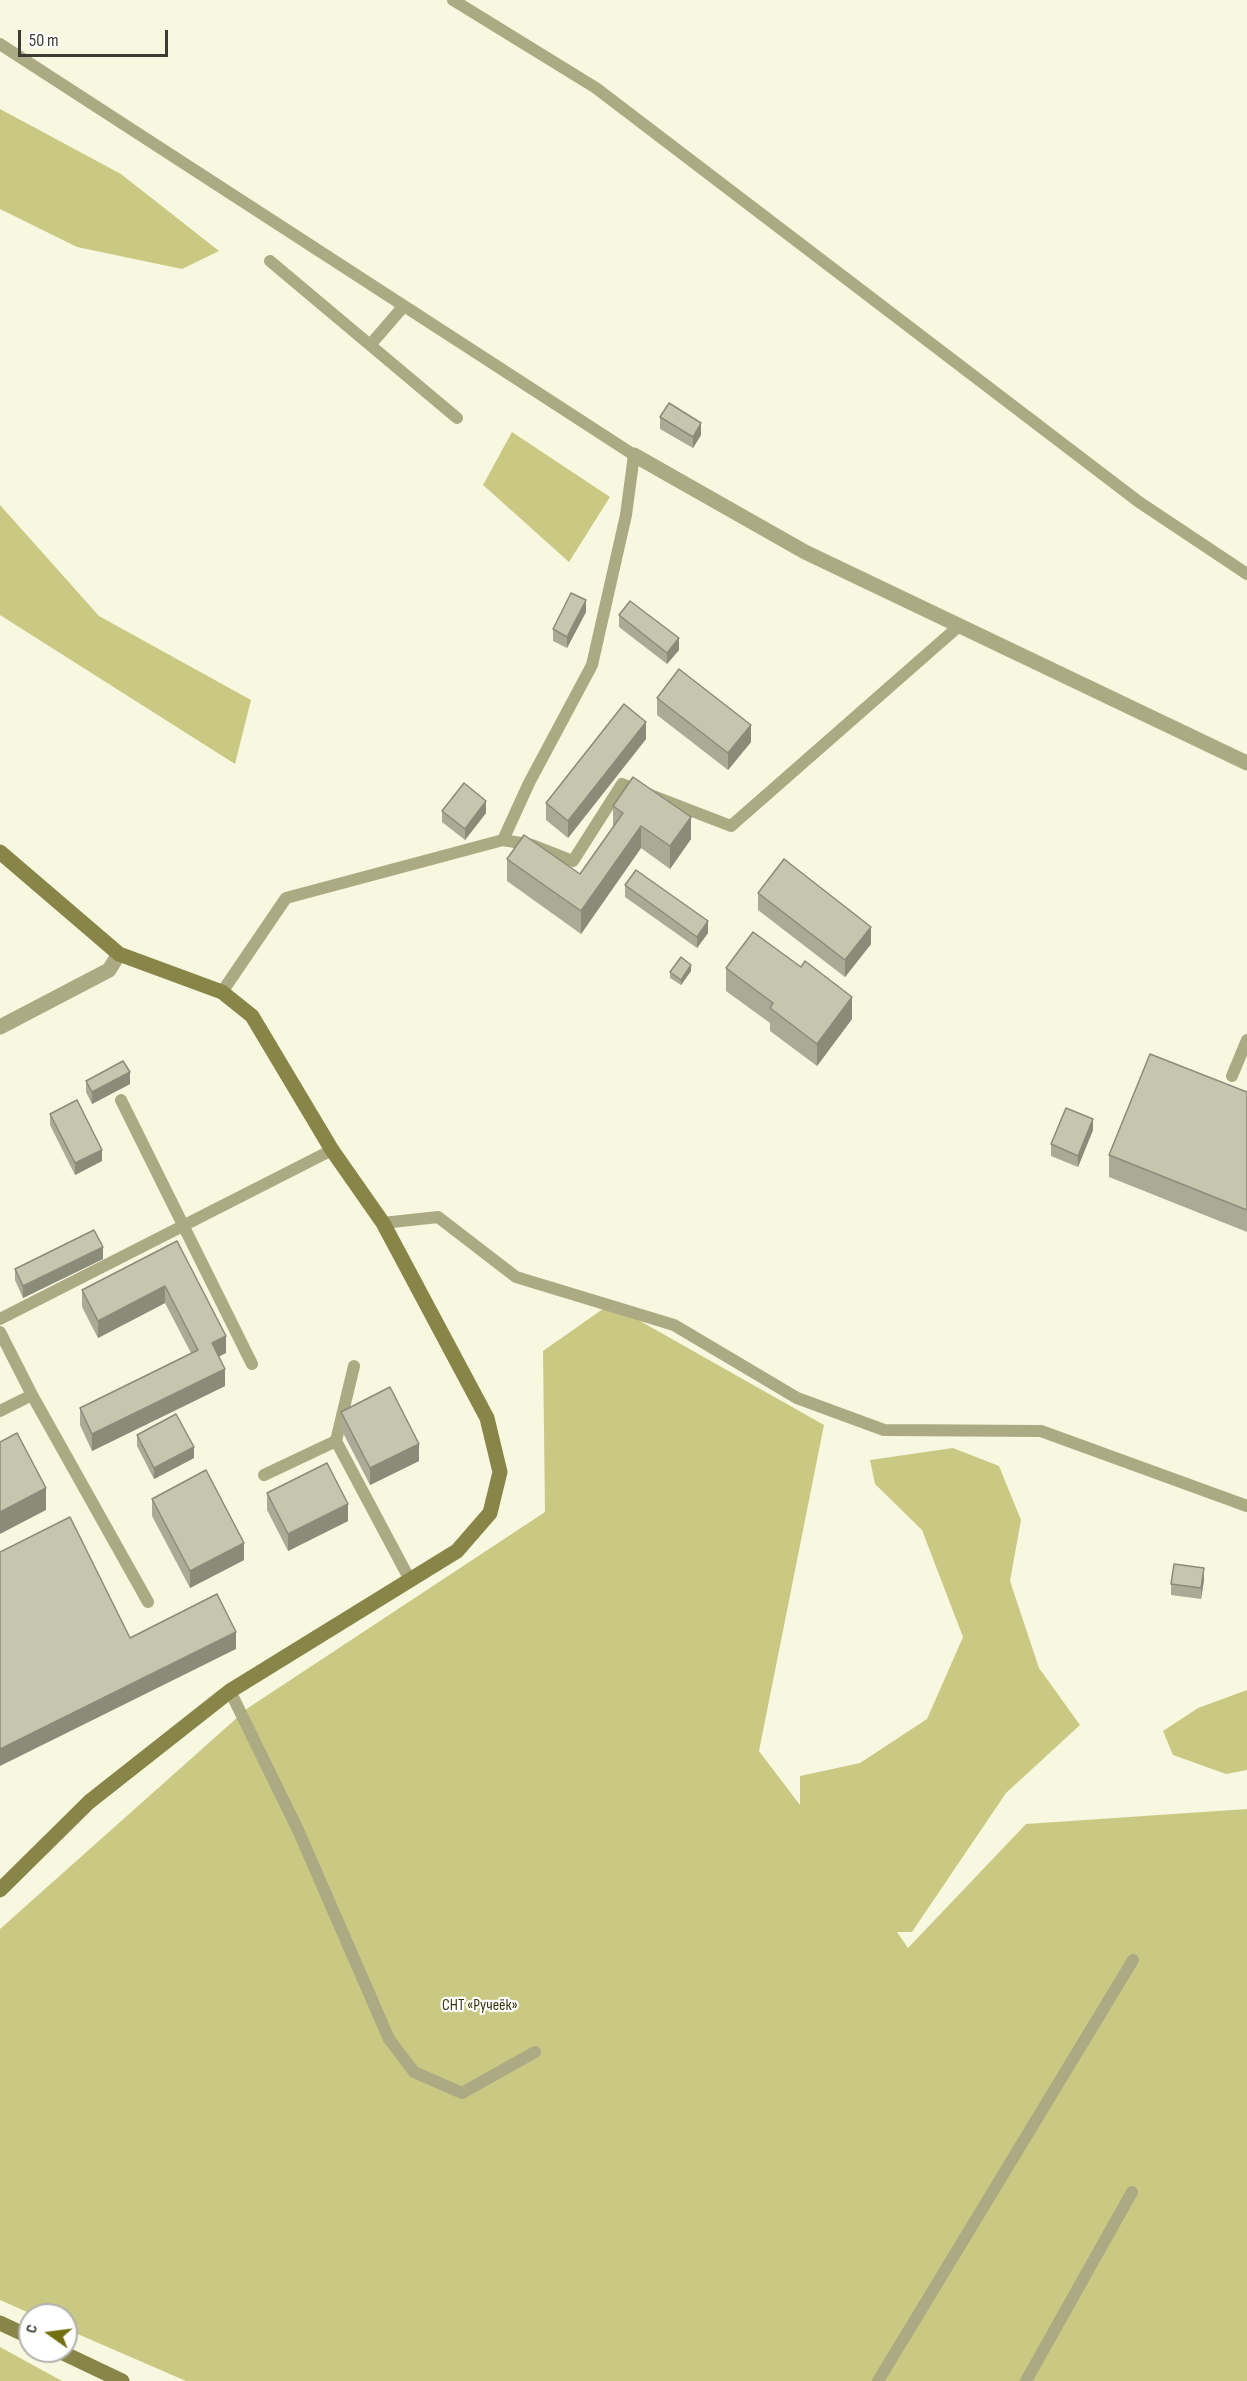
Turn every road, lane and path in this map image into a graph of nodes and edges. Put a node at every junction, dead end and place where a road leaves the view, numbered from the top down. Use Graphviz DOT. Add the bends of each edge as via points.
graph roads {
  1 [pos="453,0"];
  2 [pos="0,45"];
  3 [pos="270,261"];
  4 [pos="403,307"];
  5 [pos="370,345"];
  6 [pos="457,418"];
  7 [pos="634,455"];
  8 [pos="1247,574"];
  9 [pos="959,626"];
  10 [pos="1247,763"];
  11 [pos="503,840"];
  12 [pos="0,852"];
  13 [pos="119,954"];
  14 [pos="222,992"];
  15 [pos="0,1027"];
  16 [pos="1247,1040"];
  17 [pos="1232,1076"];
  18 [pos="121,1100"];
  19 [pos="332,1150"];
  20 [pos="383,1223"];
  21 [pos="183,1226"];
  22 [pos="0,1319"];
  23 [pos="0,1332"];
  24 [pos="252,1364"];
  25 [pos="354,1366"];
  26 [pos="32,1395"];
  27 [pos="0,1411"];
  28 [pos="336,1441"];
  29 [pos="264,1475"];
  30 [pos="1247,1506"];
  31 [pos="410,1580"];
  32 [pos="148,1602"];
  33 [pos="230,1691"];
  34 [pos="0,1890"];
  35 [pos="1133,1960"];
  36 [pos="535,2052"];
  37 [pos="1132,2192"];
  38 [pos="0,2323"];
  39 [pos="18,2331"];
  40 [pos="78,2360"];
  41 [pos="122,2381"];
  42 [pos="878,2381"];
  43 [pos="1026,2381"];
  1 -- 8 [label="lane" via="596,88 1139,502"];
  2 -- 4 [label="lane"];
  3 -- 5 [label="lane"];
  4 -- 5 [label="lane"];
  4 -- 7 [label="lane"];
  5 -- 6 [label="lane"];
  7 -- 9 [label="street" via="805,552"];
  7 -- 11 [label="lane" via="626,515 592,665"];
  9 -- 10 [label="street"];
  9 -- 11 [label="lane" via="731,826 622,784 573,861 532,845"];
  11 -- 14 [label="lane" via="286,898"];
  12 -- 13 [label="street"];
  13 -- 14 [label="street"];
  13 -- 15 [label="street" via="109,970"];
  14 -- 19 [label="street" via="252,1016"];
  16 -- 17 [label="lane"];
  18 -- 21 [label="lane"];
  19 -- 20 [label="street"];
  19 -- 21 [label="lane"];
  20 -- 30 [label="lane" via="438,1217 516,1277 674,1325 797,1398 884,1430 1041,1431"];
  20 -- 31 [label="street" via="487,1418 500,1472 490,1513 457,1551"];
  21 -- 22 [label="lane"];
  21 -- 24 [label="lane"];
  23 -- 26 [label="lane"];
  25 -- 28 [label="lane"];
  26 -- 27 [label="lane"];
  26 -- 32 [label="lane"];
  28 -- 29 [label="lane"];
  28 -- 31 [label="lane"];
  31 -- 33 [label="street"];
  33 -- 34 [label="street" via="89,1802"];
  33 -- 36 [label="lane" via="298,1830 389,2039 414,2072 462,2093"];
  35 -- 42 [label="lane"];
  37 -- 43 [label="lane"];
  38 -- 39 [label="street"];
  40 -- 41 [label="street"];
}
